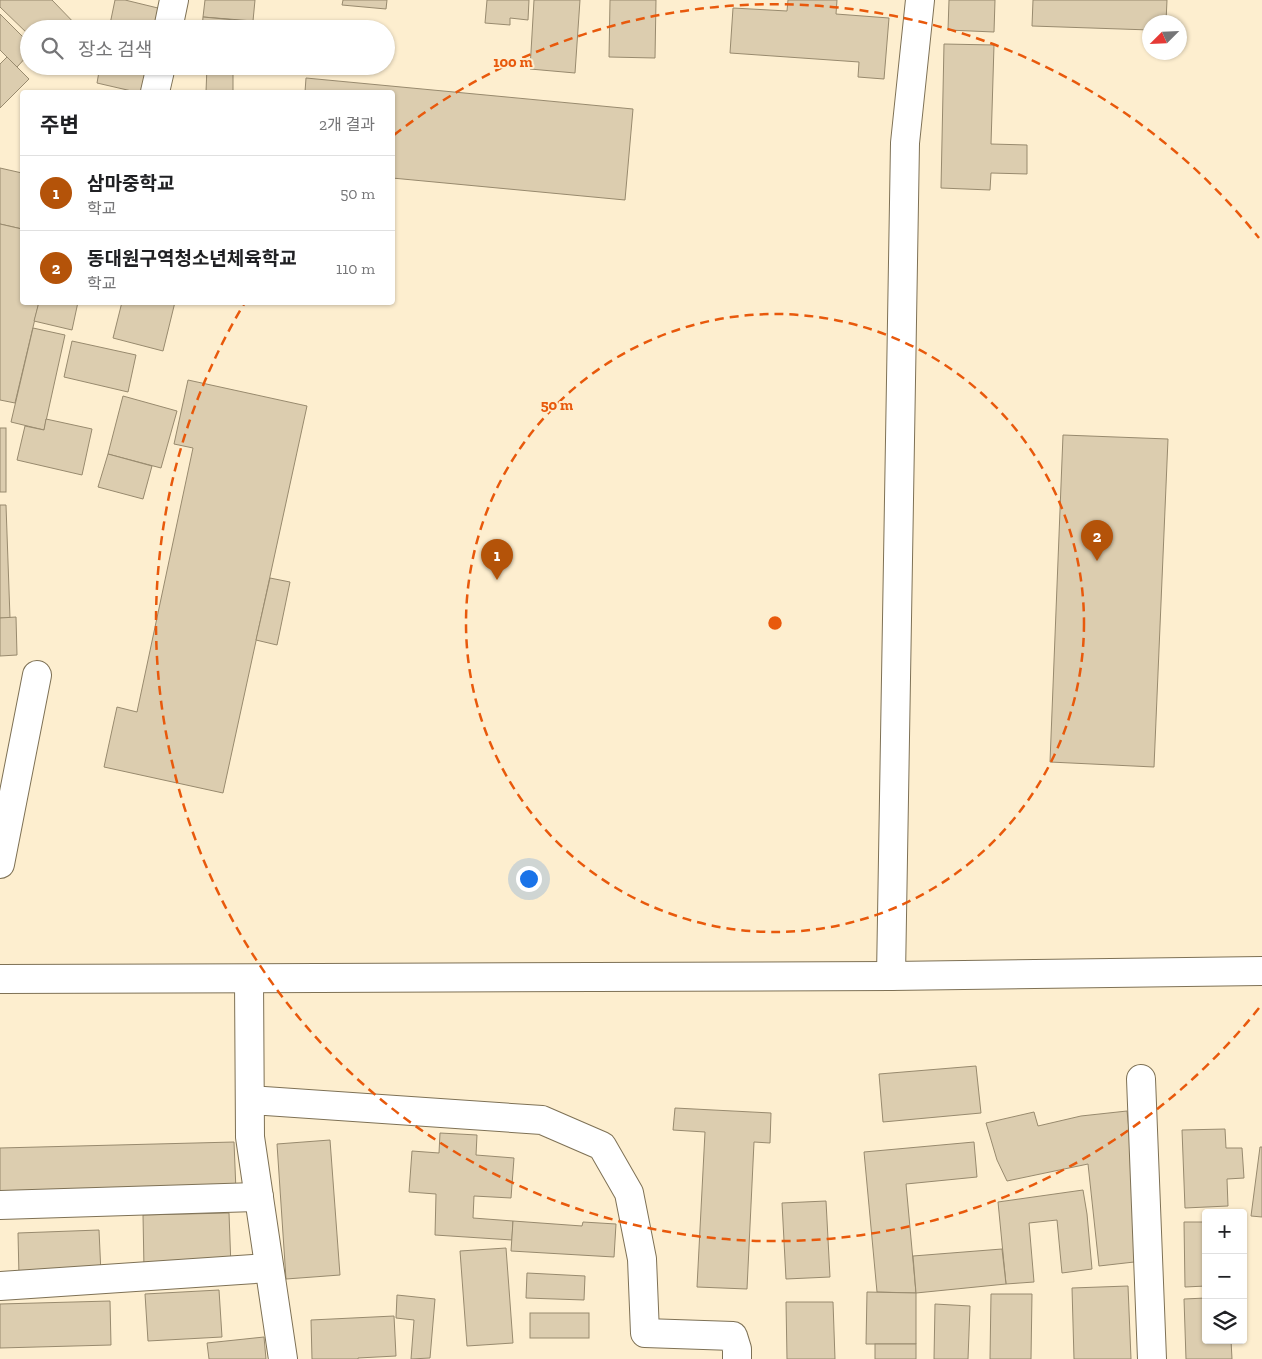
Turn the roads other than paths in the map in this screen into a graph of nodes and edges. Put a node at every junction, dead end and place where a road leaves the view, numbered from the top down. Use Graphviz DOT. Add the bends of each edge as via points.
graph roads {
  1 [pos="174,0"];
  2 [pos="920,0"];
  3 [pos="170,20"];
  4 [pos="159,75"];
  5 [pos="155,90"];
  6 [pos="37,675"];
  7 [pos="0,864"];
  8 [pos="1262,971"];
  9 [pos="891,976"];
  10 [pos="0,979"];
  11 [pos="249,979"];
  12 [pos="1141,1079"];
  13 [pos="250,1100"];
  14 [pos="259,1197"];
  15 [pos="0,1204"];
  16 [pos="270,1268"];
  17 [pos="0,1286"];
  18 [pos="283,1359"];
  19 [pos="737,1359"];
  20 [pos="1152,1359"];
  1 -- 3 [label="street"];
  2 -- 9 [label="street" via="905,143"];
  4 -- 5 [label="street"];
  6 -- 7 [label="street"];
  8 -- 9 [label="street"];
  9 -- 11 [label="street"];
  10 -- 11 [label="street"];
  11 -- 13 [label="street"];
  12 -- 20 [label="street"];
  13 -- 14 [label="street" via="250,1137"];
  13 -- 19 [label="street" via="542,1120 602,1146 629,1193 642,1260 645,1332 733,1336"];
  14 -- 15 [label="street"];
  14 -- 16 [label="street"];
  16 -- 17 [label="street"];
  16 -- 18 [label="street"];
}
